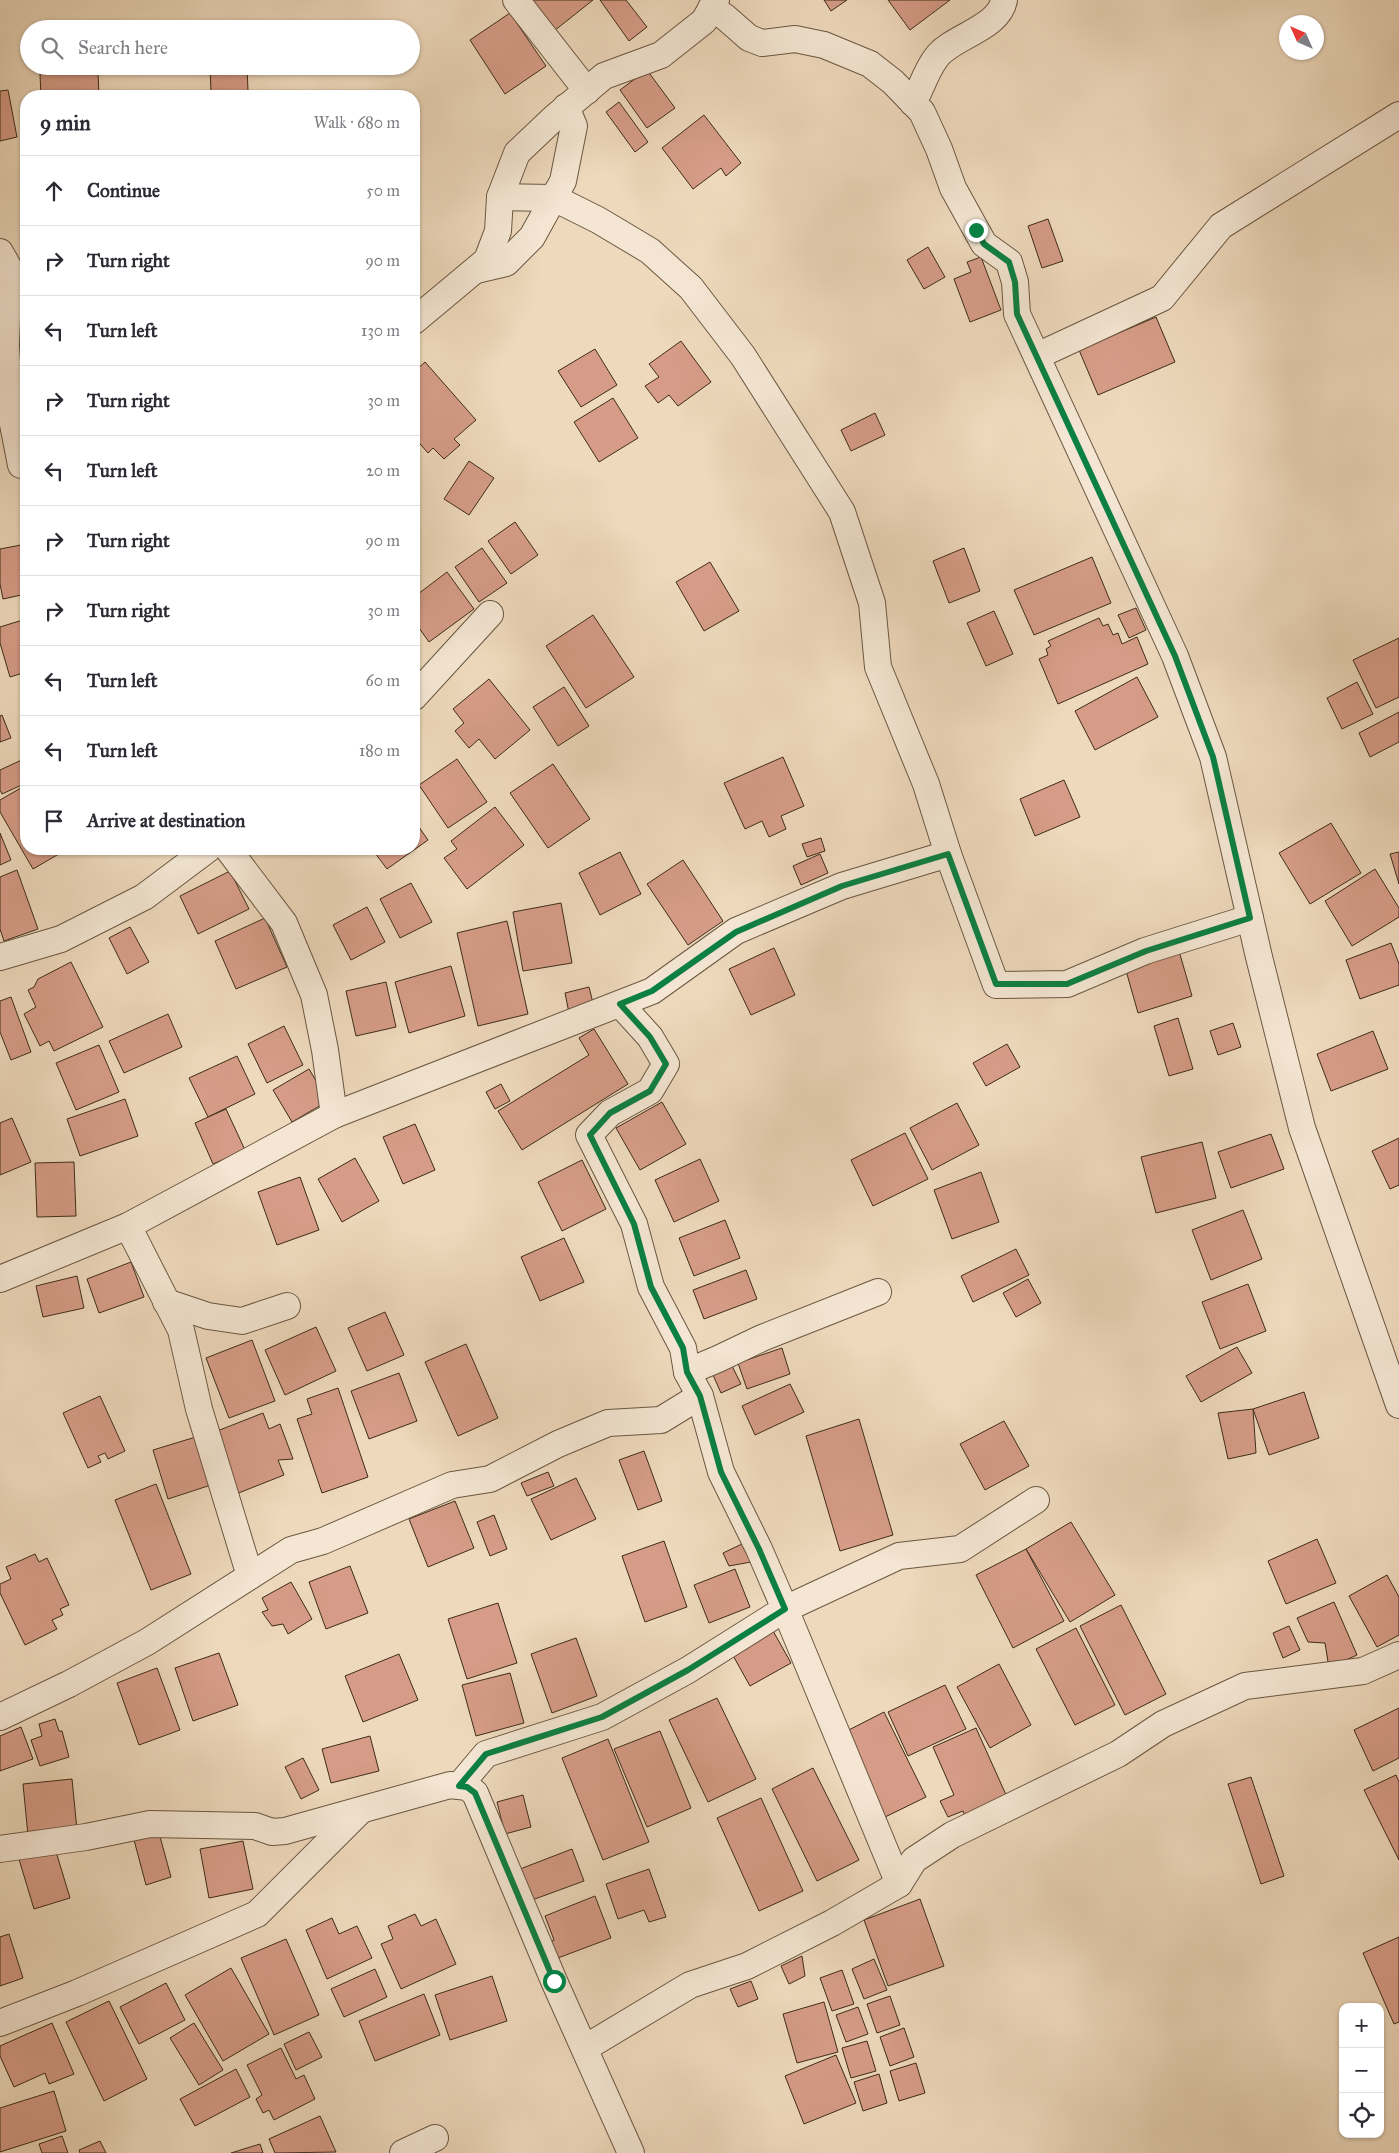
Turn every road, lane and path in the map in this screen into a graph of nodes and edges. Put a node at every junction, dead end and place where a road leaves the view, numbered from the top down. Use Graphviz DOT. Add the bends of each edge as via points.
graph roads {
  1 [pos="516,0"];
  2 [pos="1004,0"];
  3 [pos="713,4"];
  4 [pos="587,91"];
  5 [pos="914,103"];
  6 [pos="566,107"];
  7 [pos="1399,115"];
  8 [pos="500,197"];
  9 [pos="554,198"];
  10 [pos="0,252"];
  11 [pos="476,270"];
  12 [pos="420,316"];
  13 [pos="1037,356"];
  14 [pos="20,460"];
  15 [pos="490,614"];
  16 [pos="420,690"];
  17 [pos="948,854"];
  18 [pos="200,855"];
  19 [pos="233,855"];
  20 [pos="1250,918"];
  21 [pos="0,957"];
  22 [pos="620,1004"];
  23 [pos="334,1115"];
  24 [pos="128,1226"];
  25 [pos="0,1279"];
  26 [pos="878,1292"];
  27 [pos="166,1302"];
  28 [pos="287,1306"];
  29 [pos="687,1372"];
  30 [pos="700,1396"];
  31 [pos="1399,1405"];
  32 [pos="1036,1500"];
  33 [pos="250,1576"];
  34 [pos="785,1609"];
  35 [pos="1399,1655"];
  36 [pos="0,1717"];
  37 [pos="459,1786"];
  38 [pos="360,1810"];
  39 [pos="0,1848"];
  40 [pos="899,1884"];
  41 [pos="0,2023"];
  42 [pos="585,2048"];
  43 [pos="435,2138"];
  44 [pos="403,2153"];
  45 [pos="631,2153"];
  1 -- 4 [label="street"];
  2 -- 5 [label="street" via="1003,7 980,30 968,34 936,57"];
  3 -- 4 [label="street" via="704,21 661,55 604,76"];
  3 -- 5 [label="street" via="749,38 762,42 795,39 824,45 870,64"];
  4 -- 6 [label="street"];
  5 -- 13 [label="street" via="922,112 953,188 984,244 1009,262 1015,282 1017,314"];
  6 -- 8 [label="street" via="517,153"];
  6 -- 9 [label="street" via="574,126 563,181"];
  7 -- 13 [label="street" via="1221,226 1162,298"];
  8 -- 9 [label="street"];
  8 -- 11 [label="street" via="498,231 487,260"];
  9 -- 11 [label="street" via="532,237 506,263"];
  9 -- 17 [label="street" via="650,251 691,288 743,356 842,512 872,603 878,667 926,784"];
  10 -- 14 [label="street" via="9,268 6,345 10,409"];
  11 -- 12 [label="street"];
  13 -- 20 [label="street" via="1175,656 1213,757"];
  15 -- 16 [label="street"];
  17 -- 20 [label="street" via="996,984 1067,984 1146,951"];
  17 -- 22 [label="street" via="842,886 736,932 652,991"];
  18 -- 21 [label="street" via="144,897 60,939"];
  19 -- 23 [label="street" via="284,923 314,995 326,1050"];
  20 -- 31 [label="street" via="1302,1128"];
  22 -- 23 [label="street"];
  22 -- 29 [label="street" via="650,1037 666,1064 650,1091 610,1113 590,1135 634,1224 651,1287 683,1348"];
  23 -- 24 [label="street"];
  24 -- 25 [label="street"];
  24 -- 27 [label="street"];
  26 -- 29 [label="street"];
  27 -- 28 [label="street" via="208,1316 242,1321"];
  27 -- 33 [label="street" via="181,1330 199,1409"];
  29 -- 30 [label="street"];
  30 -- 33 [label="street" via="661,1420 608,1423 490,1479 452,1485 323,1541 291,1550"];
  30 -- 34 [label="street" via="721,1472"];
  32 -- 34 [label="street" via="960,1549 899,1556"];
  33 -- 36 [label="street" via="147,1642"];
  34 -- 37 [label="street" via="688,1670 602,1717 486,1754"];
  34 -- 40 [label="street"];
  35 -- 40 [label="street" via="1363,1671 1245,1686 1164,1724 1118,1754 952,1835 914,1860"];
  37 -- 38 [label="street" via="450,1785"];
  37 -- 42 [label="street" via="475,1793"];
  38 -- 39 [label="street" via="285,1831 272,1832 256,1826 150,1824 86,1837"];
  38 -- 41 [label="street" via="257,1914"];
  40 -- 42 [label="street" via="832,1924 747,1966 690,1985"];
  42 -- 45 [label="street"];
  43 -- 44 [label="street"];
}
